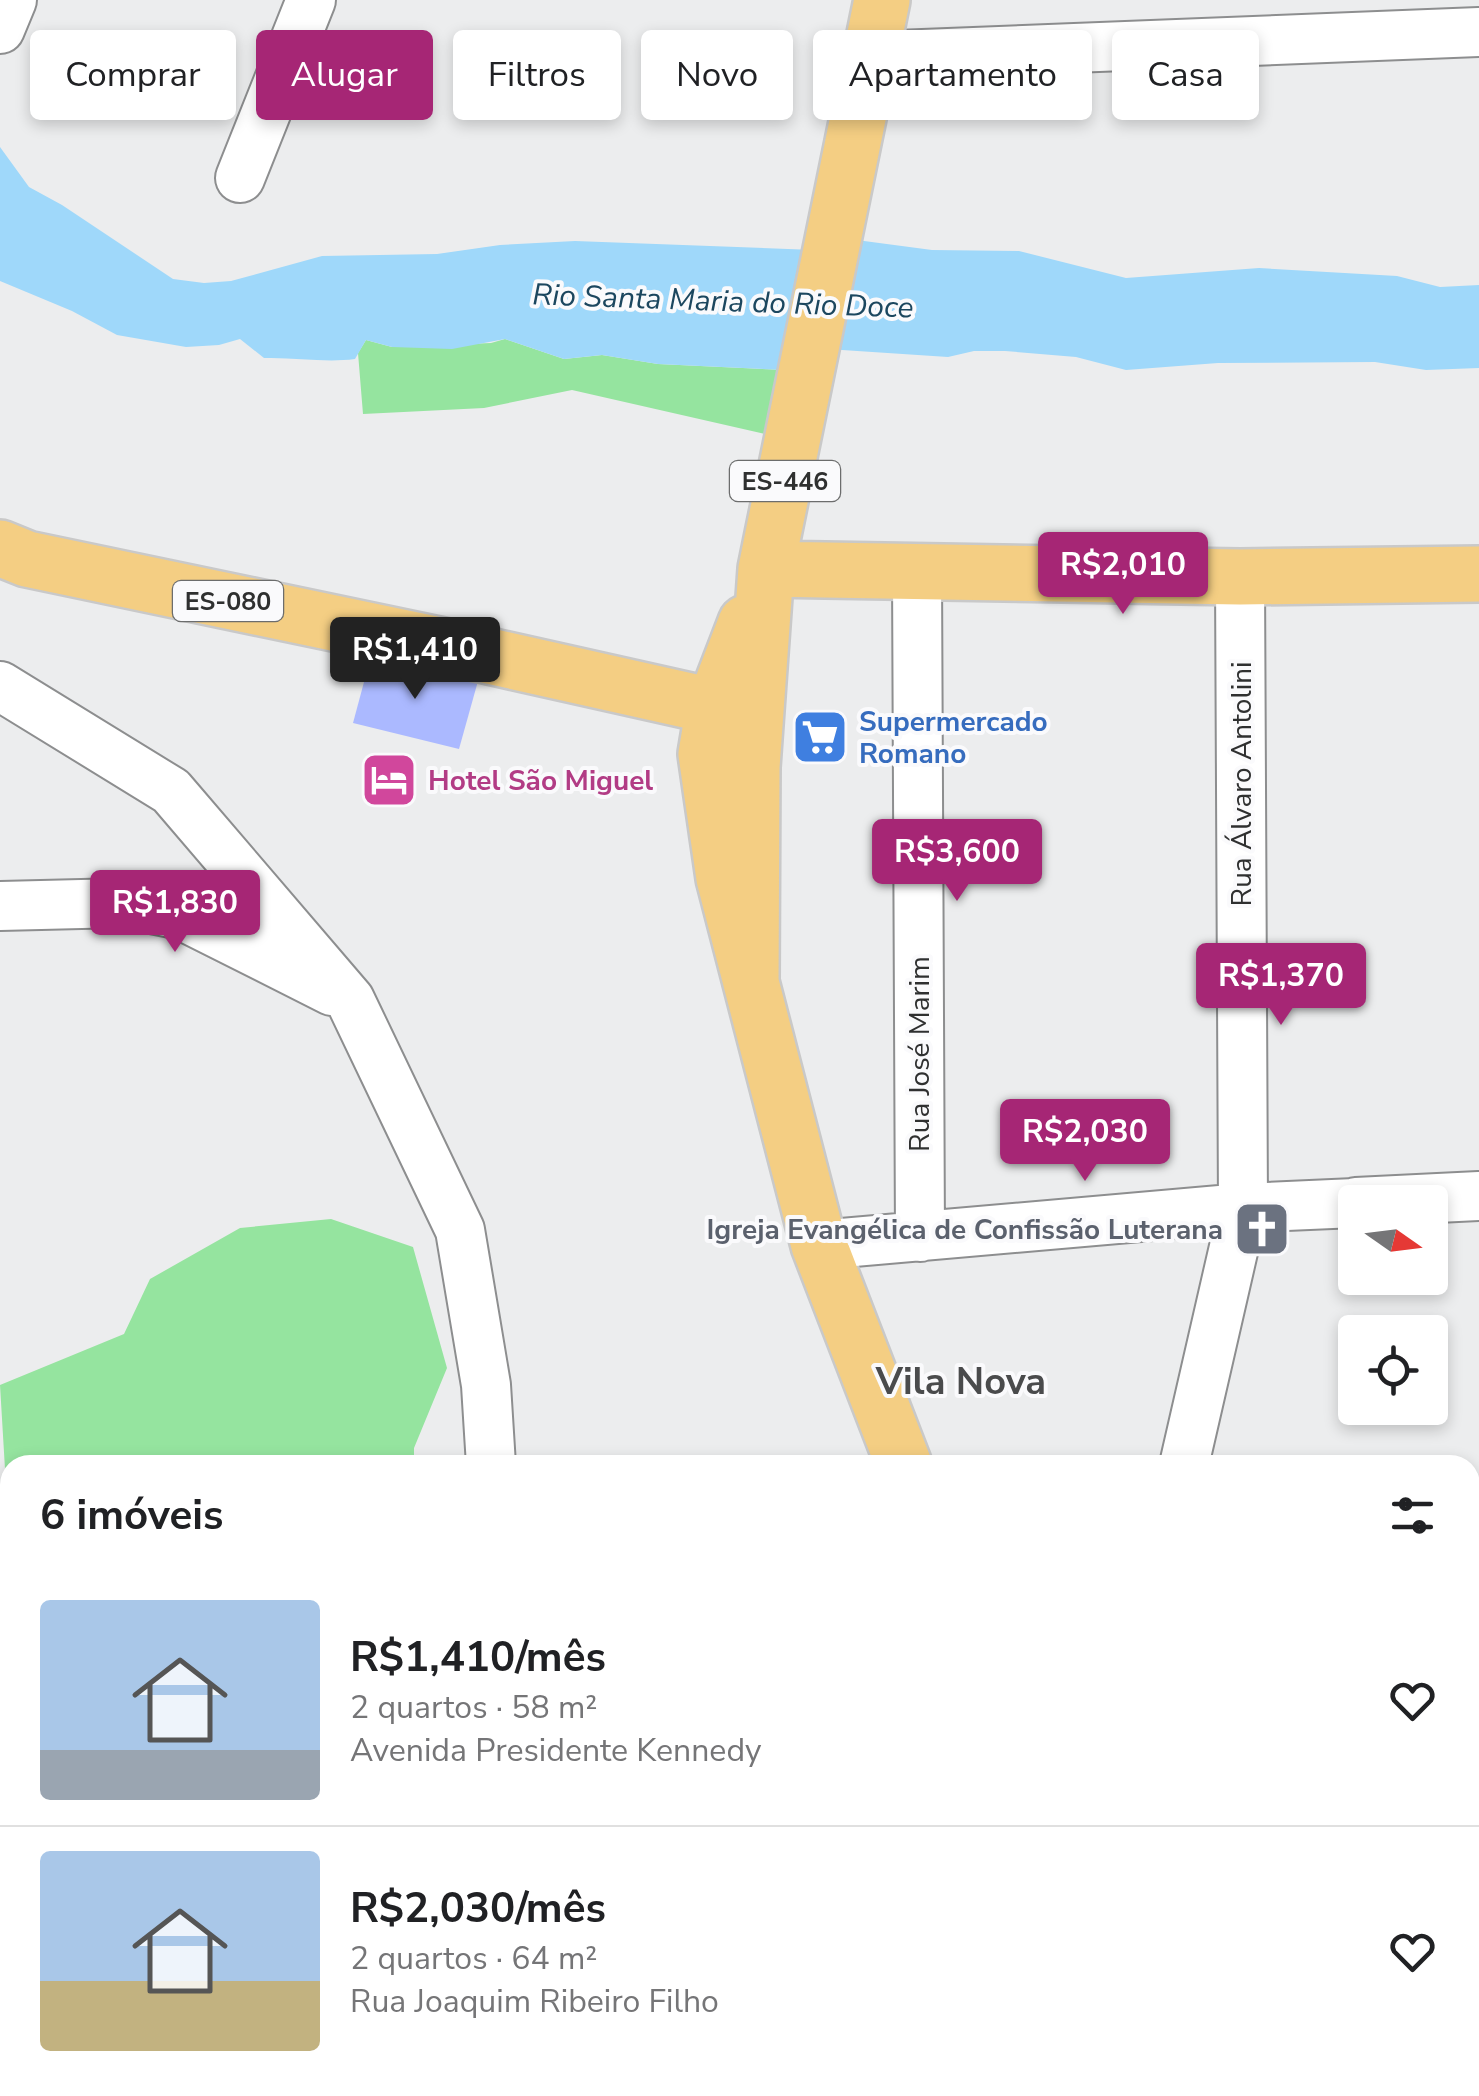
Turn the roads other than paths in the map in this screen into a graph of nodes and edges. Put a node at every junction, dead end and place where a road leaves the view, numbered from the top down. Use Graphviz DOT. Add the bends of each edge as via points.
graph roads {
  1 [pos="12,0"];
  2 [pos="310,0"];
  3 [pos="882,0"];
  4 [pos="1473,21"];
  5 [pos="0,29"];
  6 [pos="876,30"];
  7 [pos="1092,43"];
  8 [pos="859,120"];
  9 [pos="240,178"];
  10 [pos="0,548"];
  11 [pos="766,569"];
  12 [pos="917,571"];
  13 [pos="1479,574"];
  14 [pos="1240,577"];
  15 [pos="0,686"];
  16 [pos="732,736"];
  17 [pos="0,906"];
  18 [pos="350,1000"];
  19 [pos="1479,1196"];
  20 [pos="1448,1198"];
  21 [pos="1338,1203"];
  22 [pos="1243,1208"];
  23 [pos="920,1237"];
  24 [pos="820,1245"];
  25 [pos="490,1455"];
  26 [pos="898,1455"];
  27 [pos="1186,1455"];
  1 -- 5 [label="street"];
  2 -- 9 [label="street"];
  3 -- 6 [label="main road, ES-446"];
  4 -- 7 [label="street"];
  8 -- 11 [label="main road, ES-446"];
  10 -- 16 [label="main road, ES-080" via="27,560 458,650"];
  11 -- 12 [label="main road"];
  11 -- 16 [label="main road, ES-446"];
  12 -- 14 [label="main road"];
  12 -- 23 [label="street, Rua José Marim"];
  13 -- 14 [label="main road"];
  14 -- 22 [label="street, Rua Álvaro Antolini"];
  15 -- 18 [label="street" via="171,791"];
  16 -- 24 [label="main road" via="751,981"];
  17 -- 18 [label="street" via="122,903 180,914"];
  18 -- 25 [label="street" via="460,1230 486,1385"];
  19 -- 20 [label="street"];
  21 -- 22 [label="street"];
  22 -- 23 [label="street"];
  22 -- 27 [label="street, Rua Álvaro Antolini"];
  23 -- 24 [label="street"];
  24 -- 26 [label="main road"];
}
